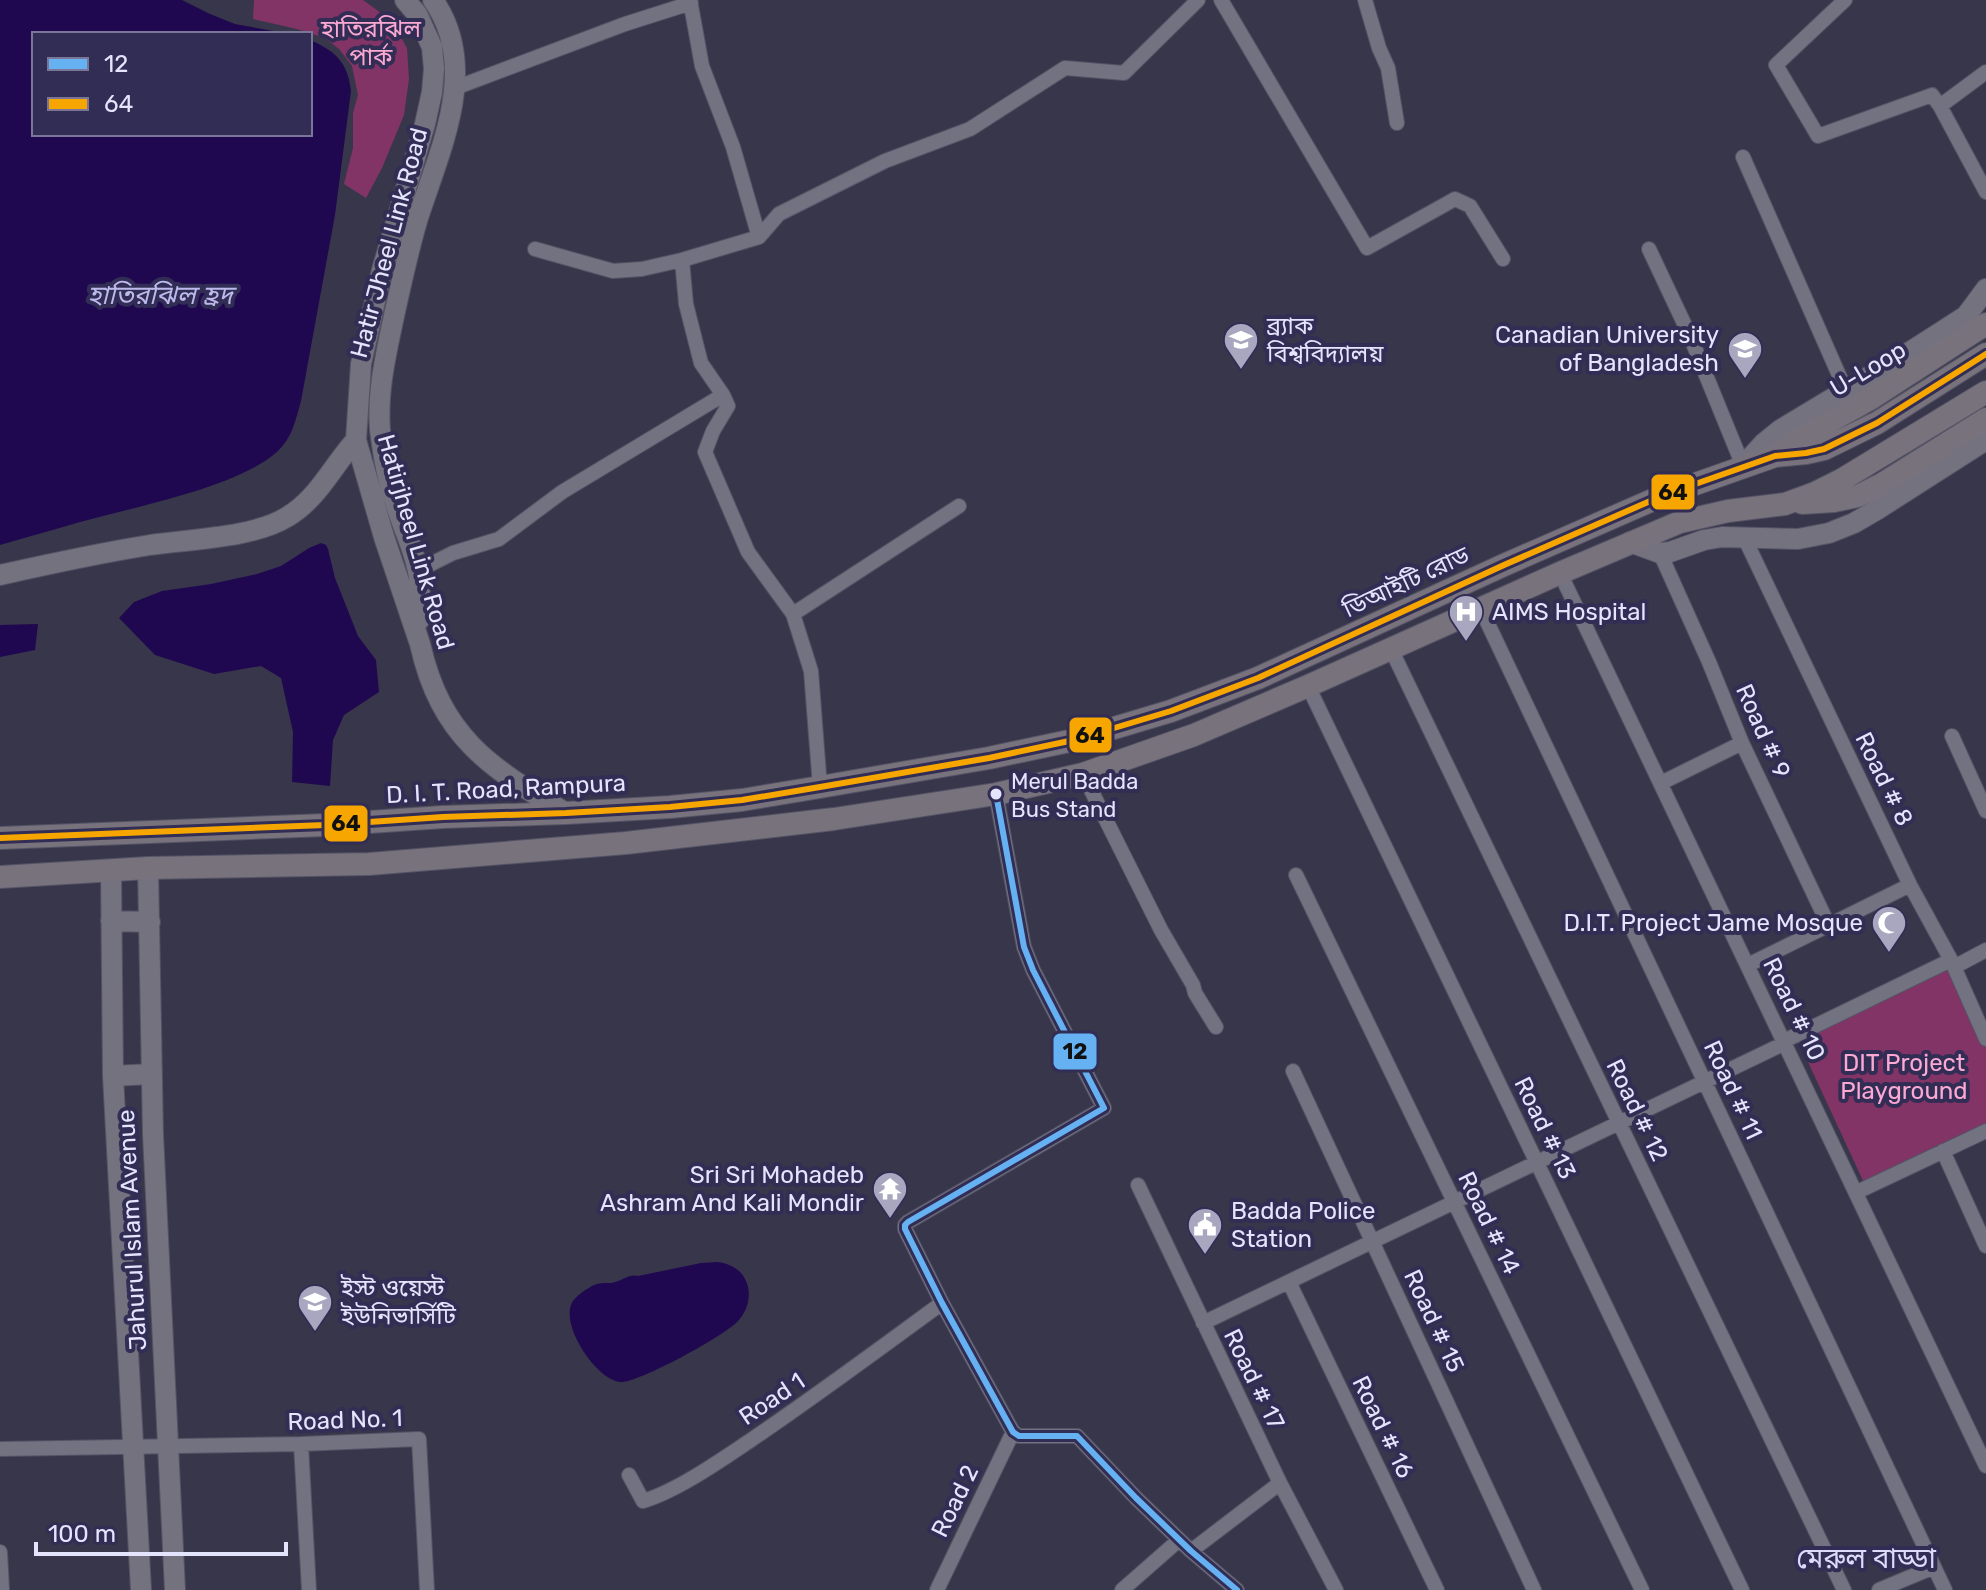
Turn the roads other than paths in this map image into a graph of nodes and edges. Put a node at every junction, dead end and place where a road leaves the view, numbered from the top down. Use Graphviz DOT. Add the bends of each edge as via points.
graph roads {
  1 [pos="405,0"];
  2 [pos="433,0"];
  3 [pos="1198,0"];
  4 [pos="1221,0"];
  5 [pos="1365,0"];
  6 [pos="1845,0"];
  7 [pos="691,2"];
  8 [pos="1986,72"];
  9 [pos="455,88"];
  10 [pos="1940,106"];
  11 [pos="1397,123"];
  12 [pos="1743,157"];
  13 [pos="1986,192"];
  14 [pos="759,237"];
  15 [pos="535,249"];
  16 [pos="1649,249"];
  17 [pos="1503,259"];
  18 [pos="682,260"];
  19 [pos="1986,289"];
  20 [pos="1986,324"];
  21 [pos="1986,354"];
  22 [pos="1846,391"];
  23 [pos="1986,392"];
  24 [pos="723,395"];
  25 [pos="1986,419"];
  26 [pos="356,440"];
  27 [pos="1986,440"];
  28 [pos="1775,456"];
  29 [pos="1743,466"];
  30 [pos="1785,504"];
  31 [pos="959,506"];
  32 [pos="1744,537"];
  33 [pos="1630,542"];
  34 [pos="1660,553"];
  35 [pos="417,571"];
  36 [pos="1560,573"];
  37 [pos="6,574"];
  38 [pos="1481,609"];
  39 [pos="793,614"];
  40 [pos="420,644"];
  41 [pos="1391,649"];
  42 [pos="1308,686"];
  43 [pos="1952,736"];
  44 [pos="1742,743"];
  45 [pos="1083,774"];
  46 [pos="1661,783"];
  47 [pos="820,787"];
  48 [pos="996,794"];
  49 [pos="1986,811"];
  50 [pos="566,813"];
  51 [pos="0,838"];
  52 [pos="148,868"];
  53 [pos="111,870"];
  54 [pos="1296,875"];
  55 [pos="0,877"];
  56 [pos="1910,885"];
  57 [pos="111,921"];
  58 [pos="150,922"];
  59 [pos="1829,926"];
  60 [pos="1986,950"];
  61 [pos="1952,964"];
  62 [pos="1748,965"];
  63 [pos="1216,1027"];
  64 [pos="1986,1039"];
  65 [pos="1785,1042"];
  66 [pos="1293,1071"];
  67 [pos="151,1074"];
  68 [pos="113,1076"];
  69 [pos="1705,1082"];
  70 [pos="1619,1123"];
  71 [pos="1986,1131"];
  72 [pos="153,1134"];
  73 [pos="116,1137"];
  74 [pos="1943,1151"];
  75 [pos="1537,1163"];
  76 [pos="1138,1185"];
  77 [pos="1857,1192"];
  78 [pos="1455,1203"];
  79 [pos="1373,1242"];
  80 [pos="1986,1246"];
  81 [pos="1289,1282"];
  82 [pos="942,1303"];
  83 [pos="1203,1323"];
  84 [pos="163,1326"];
  85 [pos="127,1329"];
  86 [pos="1013,1432"];
  87 [pos="301,1444"];
  88 [pos="169,1445"];
  89 [pos="134,1446"];
  90 [pos="0,1449"];
  91 [pos="1986,1466"];
  92 [pos="629,1475"];
  93 [pos="1280,1483"];
  94 [pos="1179,1540"];
  95 [pos="1191,1551"];
  96 [pos="0,1552"];
  97 [pos="1934,1567"];
  98 [pos="2,1590"];
  99 [pos="141,1590"];
  100 [pos="175,1590"];
  101 [pos="309,1590"];
  102 [pos="427,1590"];
  103 [pos="937,1590"];
  104 [pos="1122,1590"];
  105 [pos="1237,1590"];
  106 [pos="1336,1590"];
  107 [pos="1437,1590"];
  108 [pos="1534,1590"];
  109 [pos="1642,1590"];
  110 [pos="1742,1590"];
  111 [pos="1844,1590"];
  112 [pos="1879,1590"];
  113 [pos="1945,1590"];
  1 -- 26 [label="street, Hatirjheel Link Road" via="432,47 432,92 361,364"];
  2 -- 9 [label="street, Hatir Jheel Link Road" via="453,44"];
  3 -- 14 [label="street" via="1124,73 1065,68 970,129 885,161 779,214"];
  4 -- 17 [label="street" via="1367,248 1455,199 1470,206"];
  5 -- 11 [label="street" via="1388,68"];
  6 -- 10 [label="street" via="1776,65 1818,136 1932,95"];
  7 -- 9 [label="street"];
  7 -- 14 [label="street" via="702,66"];
  8 -- 10 [label="street"];
  9 -- 35 [label="street, Hatir Jheel Link Road" via="408,256 380,391 384,459"];
  10 -- 13 [label="street"];
  12 -- 22 [label="street"];
  14 -- 18 [label="street"];
  15 -- 18 [label="street" via="613,271"];
  16 -- 29 [label="street"];
  18 -- 24 [label="street" via="686,304 701,363"];
  19 -- 22 [label="street" via="1966,316"];
  20 -- 28 [label="main road, U-Loop"];
  21 -- 28 [label="main road, ডিআইটি রোড" via="1847,439 1824,449"];
  22 -- 29 [label="street" via="1780,430"];
  23 -- 30 [label="main road" via="1843,479"];
  24 -- 35 [label="street" via="562,492 499,539"];
  24 -- 39 [label="street" via="728,406 705,452 748,552"];
  25 -- 30 [label="main road" via="1858,496"];
  26 -- 37 [label="street" via="319,489 270,525"];
  26 -- 40 [label="street, Hatirjheel Link Road"];
  27 -- 32 [label="street" via="1842,528 1798,539"];
  28 -- 29 [label="main road, ডিআইটি রোড"];
  29 -- 47 [label="main road, ডিআইটি রোড" via="1584,529 1195,703 1074,740"];
  30 -- 33 [label="main road" via="1702,516"];
  31 -- 39 [label="street"];
  32 -- 34 [label="street" via="1704,540"];
  32 -- 56 [label="street, Road # 8"];
  33 -- 34 [label="street"];
  33 -- 36 [label="main road"];
  34 -- 44 [label="street, Road # 9"];
  35 -- 40 [label="street, Hatir Jheel Link Road"];
  36 -- 38 [label="main road"];
  36 -- 46 [label="street, Road # 10"];
  38 -- 41 [label="main road"];
  38 -- 69 [label="street, Road # 11"];
  39 -- 47 [label="street" via="811,671"];
  40 -- 50 [label="street, Hatirjheel Link Road" via="432,687 468,743 499,771"];
  41 -- 42 [label="main road"];
  41 -- 70 [label="street, Road # 12"];
  42 -- 45 [label="main road"];
  42 -- 75 [label="street, Road # 13"];
  43 -- 49 [label="street"];
  44 -- 46 [label="street"];
  44 -- 59 [label="street, Road # 9"];
  45 -- 48 [label="main road"];
  45 -- 63 [label="street"];
  46 -- 62 [label="street, Road # 10"];
  47 -- 50 [label="main road, D. I. T. Road, Rampura" via="699,804"];
  48 -- 52 [label="main road" via="626,843 369,864"];
  48 -- 82 [label="street" via="1024,947 1104,1108 905,1225"];
  50 -- 51 [label="main road, D. I. T. Road, Rampura"];
  52 -- 53 [label="main road"];
  52 -- 58 [label="street, Jahurul Islam Avenue"];
  53 -- 55 [label="main road"];
  53 -- 57 [label="street, Jahurul Islam Avenue"];
  54 -- 78 [label="street, Road # 14"];
  56 -- 59 [label="street"];
  56 -- 61 [label="street, Road # 8"];
  57 -- 58 [label="street"];
  57 -- 68 [label="street, Jahurul Islam Avenue"];
  58 -- 67 [label="street, Jahurul Islam Avenue"];
  59 -- 62 [label="street"];
  60 -- 61 [label="street"];
  61 -- 64 [label="street, Road # 8"];
  61 -- 65 [label="street"];
  62 -- 65 [label="street, Road # 10"];
  65 -- 69 [label="street"];
  65 -- 77 [label="street, Road # 10"];
  66 -- 79 [label="street, Road # 15"];
  67 -- 68 [label="street"];
  67 -- 72 [label="street, Jahurul Islam Avenue"];
  68 -- 73 [label="street, Jahurul Islam Avenue"];
  69 -- 70 [label="street"];
  69 -- 97 [label="street, Road # 11"];
  70 -- 75 [label="street"];
  70 -- 111 [label="street, Road # 12"];
  71 -- 74 [label="street"];
  72 -- 73 [label="street"];
  72 -- 84 [label="street, Jahurul Islam Avenue"];
  73 -- 85 [label="street, Jahurul Islam Avenue"];
  74 -- 77 [label="street"];
  74 -- 80 [label="street"];
  75 -- 78 [label="street"];
  75 -- 110 [label="street, Road # 13"];
  76 -- 83 [label="street, Road # 17"];
  77 -- 91 [label="street, Road # 10"];
  78 -- 79 [label="street"];
  78 -- 109 [label="street, Road # 14"];
  79 -- 81 [label="street"];
  79 -- 108 [label="street, Road # 15"];
  81 -- 83 [label="street"];
  81 -- 107 [label="street, Road # 16"];
  82 -- 86 [label="street"];
  82 -- 92 [label="street, Road 1" via="813,1398 669,1490 643,1501"];
  83 -- 93 [label="street, Road # 17"];
  84 -- 85 [label="street"];
  84 -- 88 [label="street, Jahurul Islam Avenue"];
  85 -- 89 [label="street, Jahurul Islam Avenue"];
  86 -- 94 [label="street" via="1077,1436"];
  86 -- 103 [label="street, Road 2"];
  87 -- 88 [label="street, Road No. 1"];
  87 -- 101 [label="street"];
  87 -- 102 [label="street, Road No. 1" via="419,1439"];
  88 -- 89 [label="street, Road No. 1"];
  88 -- 100 [label="street, Jahurul Islam Avenue"];
  89 -- 90 [label="street, Road No. 1"];
  89 -- 99 [label="street, Jahurul Islam Avenue"];
  93 -- 95 [label="street"];
  93 -- 106 [label="street, Road # 17"];
  94 -- 95 [label="street"];
  94 -- 104 [label="street"];
  95 -- 105 [label="street"];
  96 -- 98 [label="street"];
  97 -- 112 [label="street"];
  97 -- 113 [label="street, Road # 11"];
}
